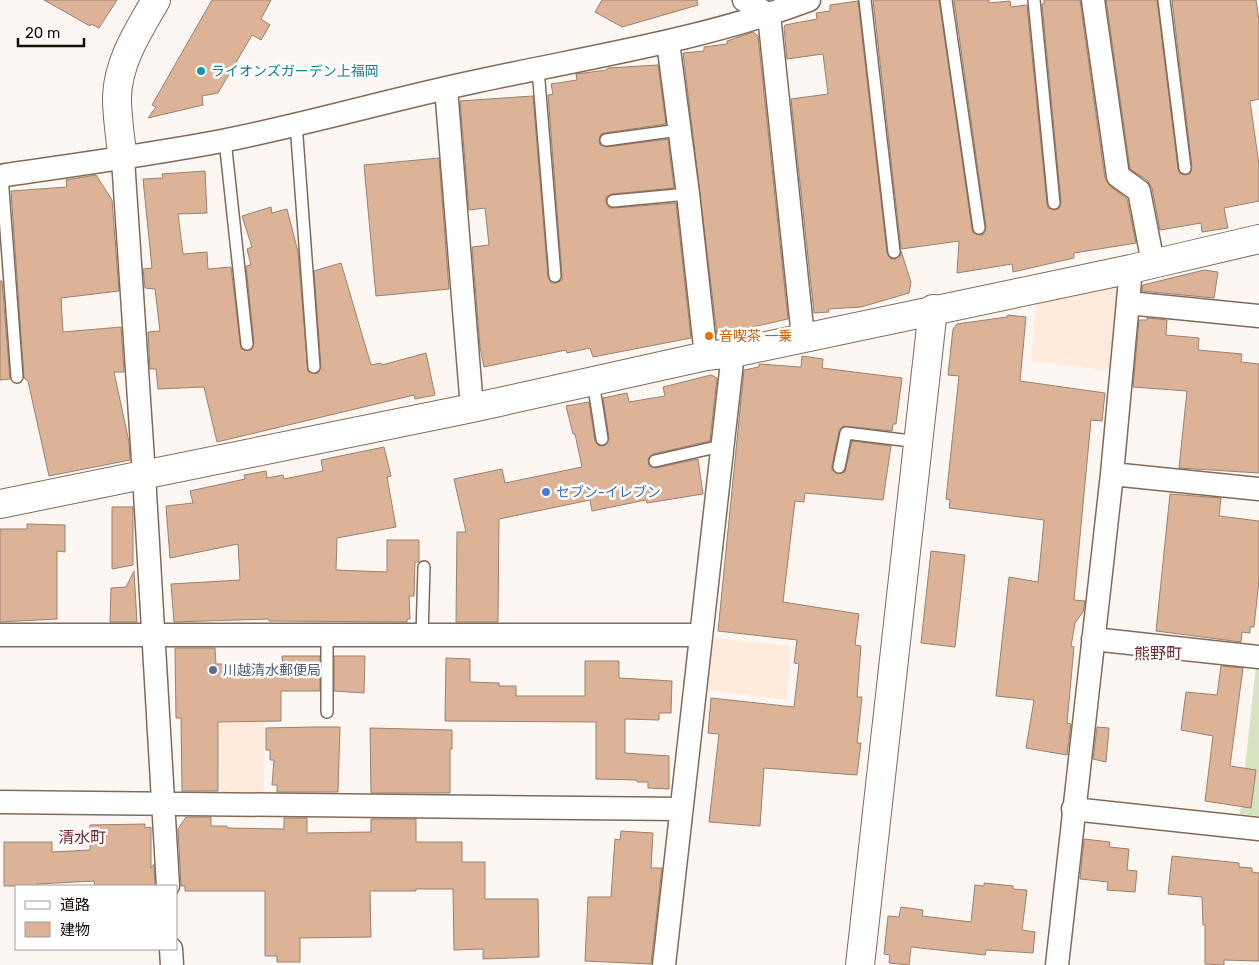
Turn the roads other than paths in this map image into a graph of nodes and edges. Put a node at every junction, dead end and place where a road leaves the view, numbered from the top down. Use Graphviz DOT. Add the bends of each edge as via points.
graph roads {
  1 [pos="156,0"];
  2 [pos="744,0"];
  3 [pos="809,0"];
  4 [pos="865,0"];
  5 [pos="946,0"];
  6 [pos="1034,0"];
  7 [pos="1093,0"];
  8 [pos="1164,0"];
  9 [pos="769,15"];
  10 [pos="668,42"];
  11 [pos="538,68"];
  12 [pos="446,88"];
  13 [pos="296,123"];
  14 [pos="680,130"];
  15 [pos="225,140"];
  16 [pos="606,140"];
  17 [pos="123,159"];
  18 [pos="1186,168"];
  19 [pos="1,176"];
  20 [pos="688,194"];
  21 [pos="613,200"];
  22 [pos="1054,203"];
  23 [pos="979,228"];
  24 [pos="1259,239"];
  25 [pos="894,252"];
  26 [pos="1142,266"];
  27 [pos="555,276"];
  28 [pos="1128,303"];
  29 [pos="933,309"];
  30 [pos="1259,316"];
  31 [pos="803,337"];
  32 [pos="247,344"];
  33 [pos="733,353"];
  34 [pos="706,356"];
  35 [pos="314,367"];
  36 [pos="17,377"];
  37 [pos="593,382"];
  38 [pos="472,408"];
  39 [pos="602,439"];
  40 [pos="919,442"];
  41 [pos="720,446"];
  42 [pos="655,461"];
  43 [pos="840,467"];
  44 [pos="1112,474"];
  45 [pos="144,475"];
  46 [pos="1259,489"];
  47 [pos="0,504"];
  48 [pos="424,567"];
  49 [pos="0,635"];
  50 [pos="701,635"];
  51 [pos="327,636"];
  52 [pos="422,636"];
  53 [pos="153,637"];
  54 [pos="1093,639"];
  55 [pos="1259,657"];
  56 [pos="327,712"];
  57 [pos="0,802"];
  58 [pos="163,802"];
  59 [pos="681,809"];
  60 [pos="1073,809"];
  61 [pos="1259,829"];
  62 [pos="168,885"];
  63 [pos="171,950"];
  64 [pos="172,965"];
  65 [pos="664,965"];
  66 [pos="860,965"];
  67 [pos="1057,965"];
  1 -- 17 [label="street" via="120,73 117,96"];
  2 -- 9 [label="street"];
  3 -- 9 [label="street"];
  4 -- 25 [label="lane"];
  5 -- 23 [label="lane"];
  6 -- 22 [label="lane"];
  7 -- 26 [label="street" via="1118,176 1139,191"];
  8 -- 18 [label="lane"];
  9 -- 10 [label="street"];
  9 -- 31 [label="street"];
  10 -- 11 [label="street"];
  10 -- 14 [label="street"];
  11 -- 12 [label="street"];
  11 -- 27 [label="lane"];
  12 -- 13 [label="street"];
  12 -- 38 [label="street"];
  13 -- 15 [label="street"];
  13 -- 35 [label="lane"];
  14 -- 16 [label="lane"];
  14 -- 20 [label="street"];
  15 -- 17 [label="street"];
  15 -- 32 [label="lane"];
  17 -- 19 [label="street"];
  17 -- 45 [label="street"];
  19 -- 36 [label="lane"];
  20 -- 21 [label="lane"];
  20 -- 34 [label="street"];
  24 -- 26 [label="street"];
  26 -- 28 [label="street"];
  26 -- 29 [label="street"];
  28 -- 30 [label="street"];
  28 -- 44 [label="street"];
  29 -- 31 [label="street"];
  29 -- 40 [label="street"];
  31 -- 33 [label="street"];
  33 -- 34 [label="street"];
  33 -- 41 [label="street"];
  34 -- 37 [label="street"];
  37 -- 38 [label="street"];
  37 -- 39 [label="lane"];
  38 -- 45 [label="street"];
  40 -- 43 [label="lane" via="846,433"];
  40 -- 66 [label="street"];
  41 -- 42 [label="lane"];
  41 -- 50 [label="street"];
  44 -- 46 [label="street"];
  44 -- 54 [label="street"];
  45 -- 47 [label="street"];
  45 -- 53 [label="street"];
  48 -- 52 [label="lane"];
  49 -- 53 [label="street"];
  50 -- 52 [label="street"];
  50 -- 59 [label="street"];
  51 -- 52 [label="street"];
  51 -- 53 [label="street"];
  51 -- 56 [label="lane"];
  53 -- 58 [label="street"];
  54 -- 55 [label="street"];
  54 -- 60 [label="street"];
  57 -- 58 [label="street"];
  58 -- 59 [label="street"];
  58 -- 62 [label="street"];
  59 -- 65 [label="street"];
  60 -- 61 [label="street"];
  60 -- 67 [label="street"];
  63 -- 64 [label="street"];
}
